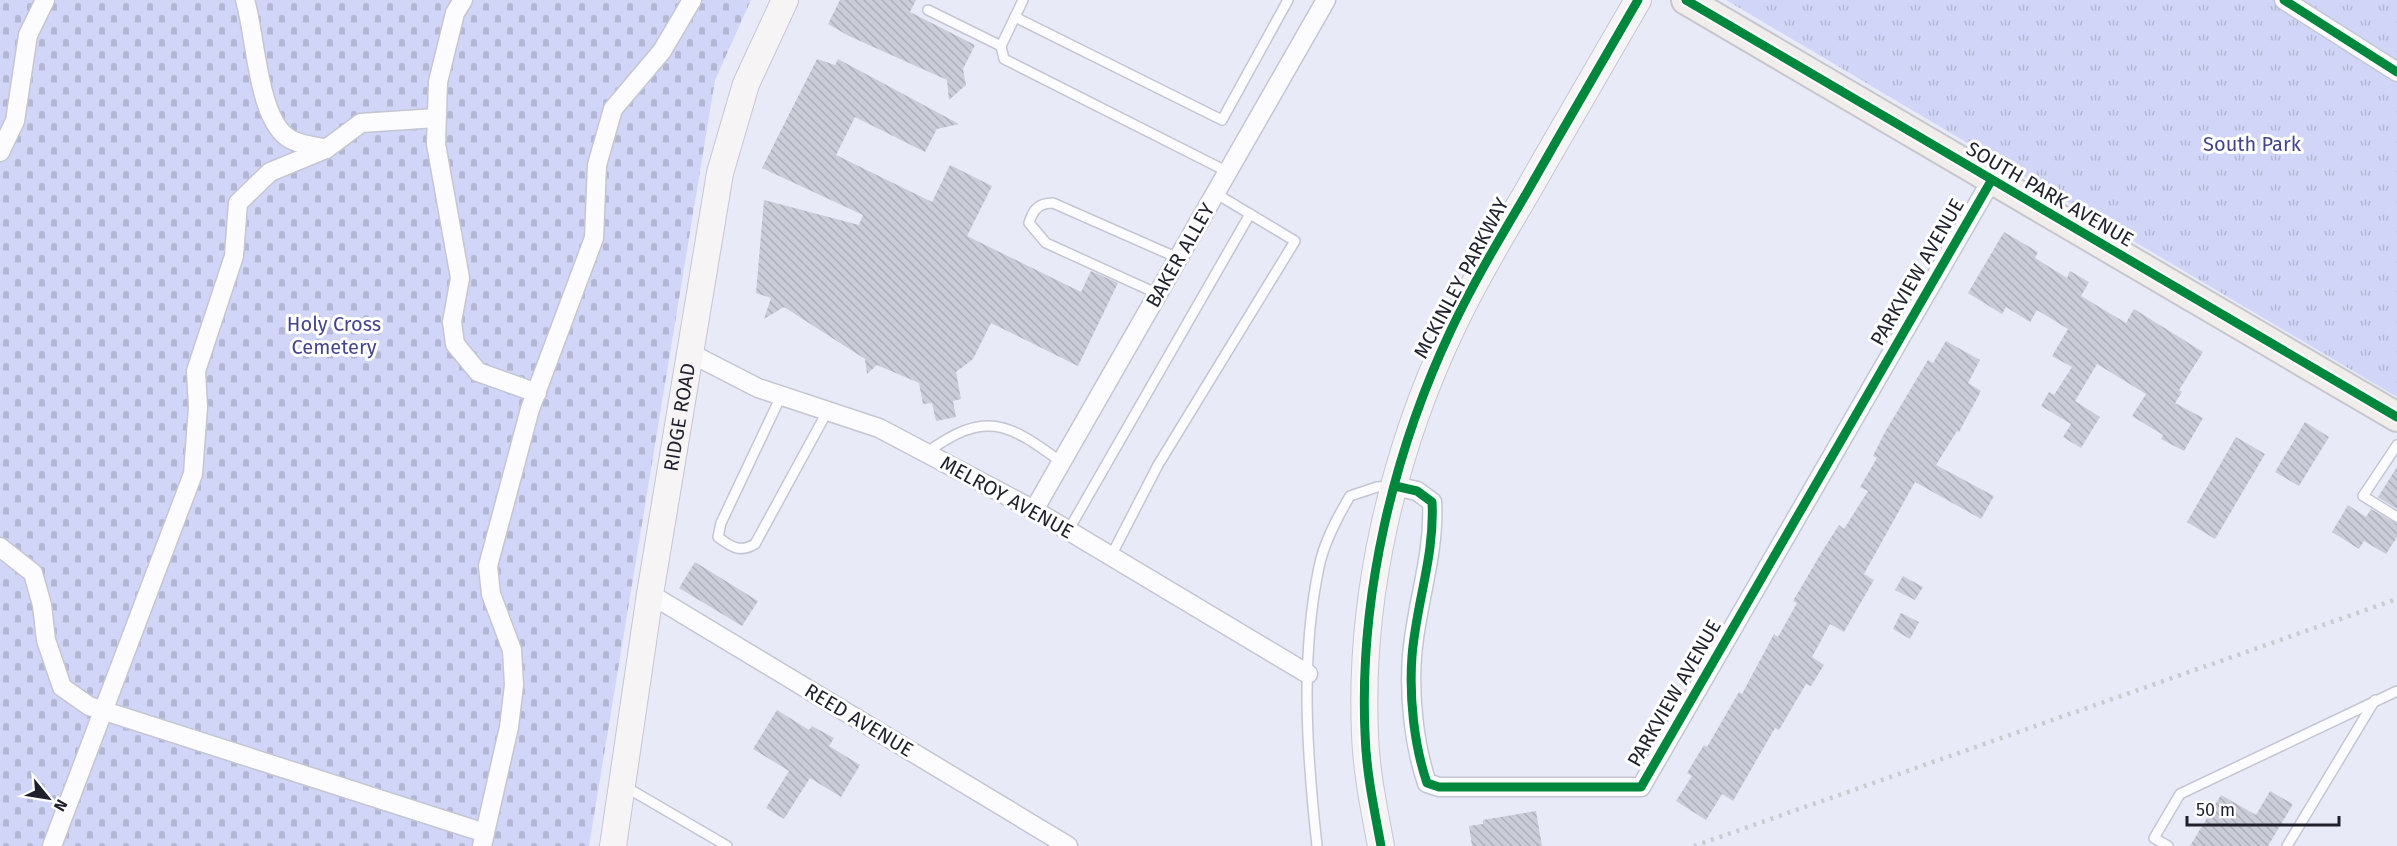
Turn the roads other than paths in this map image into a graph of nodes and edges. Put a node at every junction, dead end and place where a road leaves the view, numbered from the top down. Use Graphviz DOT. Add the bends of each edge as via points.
graph roads {
  1 [pos="45,0"];
  2 [pos="245,0"];
  3 [pos="463,0"];
  4 [pos="692,0"];
  5 [pos="785,0"];
  6 [pos="1023,0"];
  7 [pos="1288,0"];
  8 [pos="1326,0"];
  9 [pos="1638,0"];
  10 [pos="1686,0"];
  11 [pos="2284,0"];
  12 [pos="928,10"];
  13 [pos="1015,17"];
  14 [pos="1000,46"];
  15 [pos="2397,72"];
  16 [pos="436,118"];
  17 [pos="326,149"];
  18 [pos="0,152"];
  19 [pos="1228,172"];
  20 [pos="1991,181"];
  21 [pos="1215,193"];
  22 [pos="1250,214"];
  23 [pos="1178,258"];
  24 [pos="1158,294"];
  25 [pos="690,353"];
  26 [pos="537,393"];
  27 [pos="781,396"];
  28 [pos="827,412"];
  29 [pos="2397,417"];
  30 [pos="2397,445"];
  31 [pos="926,453"];
  32 [pos="2386,460"];
  33 [pos="1061,462"];
  34 [pos="2397,466"];
  35 [pos="1395,486"];
  36 [pos="1034,510"];
  37 [pos="2396,514"];
  38 [pos="1068,531"];
  39 [pos="0,547"];
  40 [pos="1111,556"];
  41 [pos="650,594"];
  42 [pos="1308,675"];
  43 [pos="2397,691"];
  44 [pos="2375,699"];
  45 [pos="104,710"];
  46 [pos="622,785"];
  47 [pos="483,840"];
  48 [pos="52,846"];
  49 [pos="612,846"];
  50 [pos="727,846"];
  51 [pos="1068,846"];
  52 [pos="1317,846"];
  53 [pos="1380,846"];
  54 [pos="2168,846"];
  55 [pos="2288,846"];
  1 -- 18 [label="street" via="28,35 15,121"];
  2 -- 17 [label="street" via="256,65 273,120 290,139"];
  3 -- 16 [label="street" via="455,13 438,82"];
  4 -- 26 [label="street" via="662,51 613,109 597,165 594,238"];
  5 -- 25 [label="street, RIDGE ROAD" via="746,84 720,173"];
  6 -- 13 [label="lane"];
  7 -- 13 [label="lane" via="1222,120"];
  8 -- 19 [label="street, BAKER ALLEY"];
  9 -- 35 [label="street, MCKINLEY PARKWAY" via="1451,329 1414,418"];
  10 -- 20 [label="main road, SOUTH PARK AVENUE"];
  11 -- 15 [label="street"];
  12 -- 14 [label="lane"];
  13 -- 14 [label="lane"];
  14 -- 19 [label="lane" via="1004,59"];
  16 -- 17 [label="street" via="360,123"];
  16 -- 26 [label="street" via="436,144 460,278 452,322 455,344 478,372"];
  17 -- 45 [label="street" via="270,172 238,203 234,256 196,370 198,406 193,474"];
  19 -- 21 [label="street, BAKER ALLEY"];
  20 -- 29 [label="main road, SOUTH PARK AVENUE"];
  20 -- 35 [label="street, PARKVIEW AVENUE" via="1641,787 1439,787 1427,783 1420,764 1412,656 1434,529 1432,502 1417,491"];
  21 -- 22 [label="lane"];
  21 -- 23 [label="street, BAKER ALLEY"];
  22 -- 38 [label="lane"];
  22 -- 40 [label="lane" via="1295,241 1158,465"];
  23 -- 24 [label="street, BAKER ALLEY"];
  23 -- 24 [label="lane" via="1053,203 1033,210 1029,223 1046,243"];
  24 -- 33 [label="street, BAKER ALLEY"];
  25 -- 27 [label="street, MELROY AVENUE"];
  25 -- 41 [label="street, RIDGE ROAD"];
  26 -- 47 [label="street" via="488,566 491,594 512,650 514,685 509,727"];
  27 -- 28 [label="street, MELROY AVENUE"];
  27 -- 28 [label="lane" via="721,523 718,537 737,549 755,544"];
  28 -- 31 [label="street, MELROY AVENUE" via="879,428"];
  30 -- 32 [label="lane"];
  31 -- 33 [label="lane" via="965,429 993,424 1031,440"];
  31 -- 36 [label="street, MELROY AVENUE"];
  32 -- 34 [label="lane"];
  32 -- 37 [label="lane" via="2363,495"];
  33 -- 36 [label="street, BAKER ALLEY"];
  35 -- 42 [label="lane" via="1350,496 1334,525 1319,565"];
  35 -- 53 [label="street, MCKINLEY PARKWAY" via="1365,663 1368,777"];
  36 -- 38 [label="street, MELROY AVENUE"];
  38 -- 40 [label="street, MELROY AVENUE"];
  39 -- 45 [label="street" via="33,573 46,640 62,687 89,706"];
  40 -- 42 [label="street, MELROY AVENUE"];
  41 -- 46 [label="street, RIDGE ROAD"];
  41 -- 51 [label="street, REED AVENUE"];
  42 -- 52 [label="lane" via="1309,776"];
  43 -- 44 [label="lane"];
  44 -- 54 [label="lane" via="2180,794 2154,838"];
  44 -- 55 [label="lane"];
  45 -- 47 [label="street"];
  45 -- 48 [label="street"];
  46 -- 49 [label="street, RIDGE ROAD"];
  46 -- 50 [label="lane"];
}
